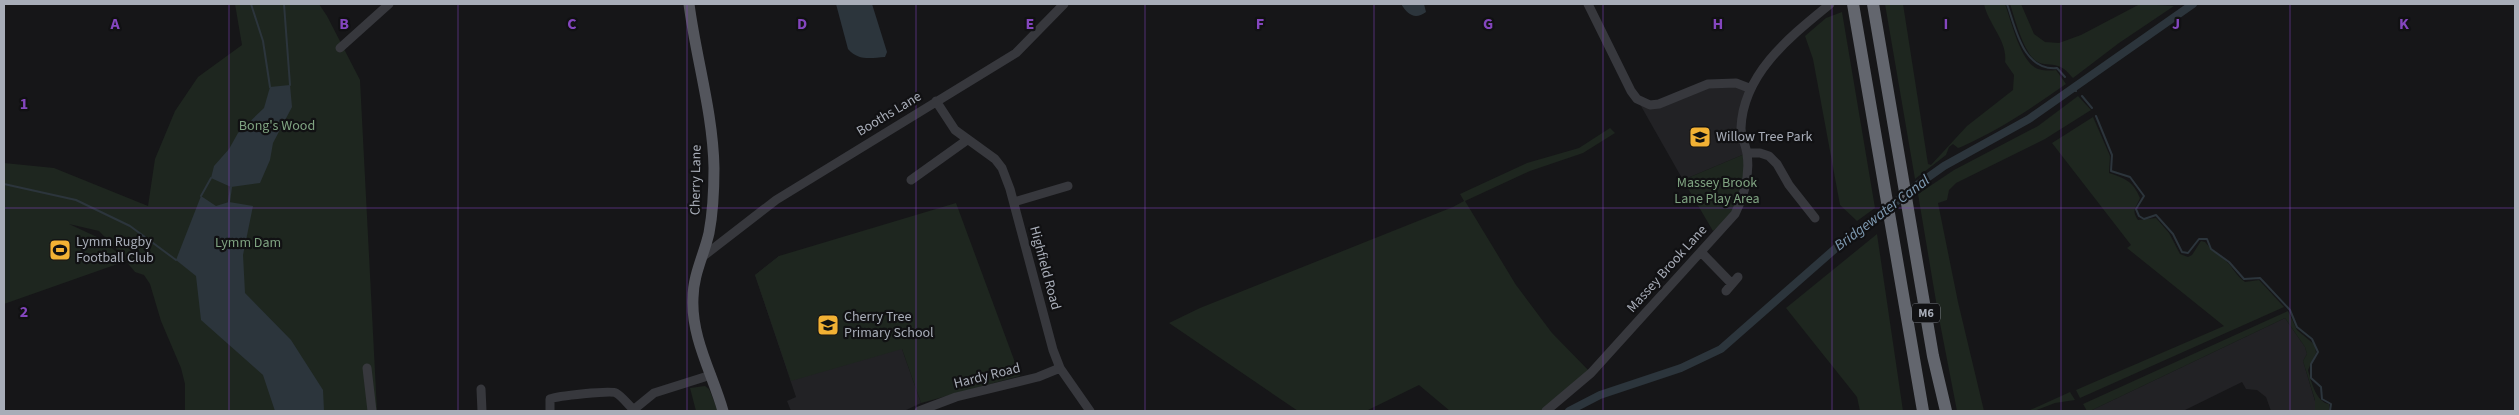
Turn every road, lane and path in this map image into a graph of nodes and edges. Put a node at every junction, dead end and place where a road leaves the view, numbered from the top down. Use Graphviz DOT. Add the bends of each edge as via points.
graph roads {
  1 [pos="389,4"];
  2 [pos="689,4"];
  3 [pos="1064,4"];
  4 [pos="1588,4"];
  5 [pos="1830,4"];
  6 [pos="1853,4"];
  7 [pos="1873,4"];
  8 [pos="340,48"];
  9 [pos="1749,88"];
  10 [pos="936,101"];
  11 [pos="967,140"];
  12 [pos="1747,153"];
  13 [pos="911,180"];
  14 [pos="1068,186"];
  15 [pos="1014,202"];
  16 [pos="1815,218"];
  17 [pos="709,233"];
  18 [pos="723,242"];
  19 [pos="1701,252"];
  20 [pos="701,259"];
  21 [pos="1738,277"];
  22 [pos="367,368"];
  23 [pos="1060,368"];
  24 [pos="711,375"];
  25 [pos="480,389"];
  26 [pos="941,407"];
  27 [pos="372,411"];
  28 [pos="482,411"];
  29 [pos="550,411"];
  30 [pos="633,411"];
  31 [pos="723,411"];
  32 [pos="919,411"];
  33 [pos="1090,411"];
  34 [pos="1546,411"];
  35 [pos="1923,411"];
  36 [pos="1946,411"];
  1 -- 8 [label="street"];
  2 -- 17 [label="main road, Cherry Lane" via="711,130 714,168"];
  3 -- 10 [label="street, Booths Lane" via="1016,53"];
  4 -- 9 [label="street" via="1630,90 1643,102 1659,104 1708,84 1736,83"];
  5 -- 9 [label="street, Massey Brook Lane" via="1784,45"];
  6 -- 35 [label="highway, M6"];
  7 -- 36 [label="highway, M6"];
  9 -- 12 [label="street, Massey Brook Lane" via="1741,129"];
  10 -- 11 [label="street, Highfield Road" via="951,125"];
  10 -- 18 [label="street, Booths Lane" via="776,200"];
  11 -- 13 [label="street"];
  11 -- 15 [label="street, Highfield Road" via="995,159 1007,178"];
  12 -- 16 [label="street" via="1769,156 1778,164 1789,185"];
  12 -- 19 [label="street, Massey Brook Lane" via="1742,199 1735,214"];
  14 -- 15 [label="street"];
  15 -- 23 [label="street, Highfield Road"];
  17 -- 18 [label="street"];
  17 -- 20 [label="main road, Cherry Lane"];
  18 -- 20 [label="street, Booths Lane"];
  19 -- 21 [label="street" via="1729,288"];
  19 -- 34 [label="street, Massey Brook Lane" via="1592,373"];
  20 -- 24 [label="main road, Cherry Lane" via="694,282 693,308 698,338"];
  22 -- 27 [label="street"];
  23 -- 26 [label="street, Hardy Road"];
  23 -- 33 [label="street, Highfield Road"];
  24 -- 30 [label="street" via="659,390"];
  24 -- 31 [label="main road, Cherry Lane"];
  25 -- 28 [label="street"];
  26 -- 32 [label="street, Hardy Road"];
  29 -- 30 [label="street" via="550,399 556,396 602,391 615,392"];
}
